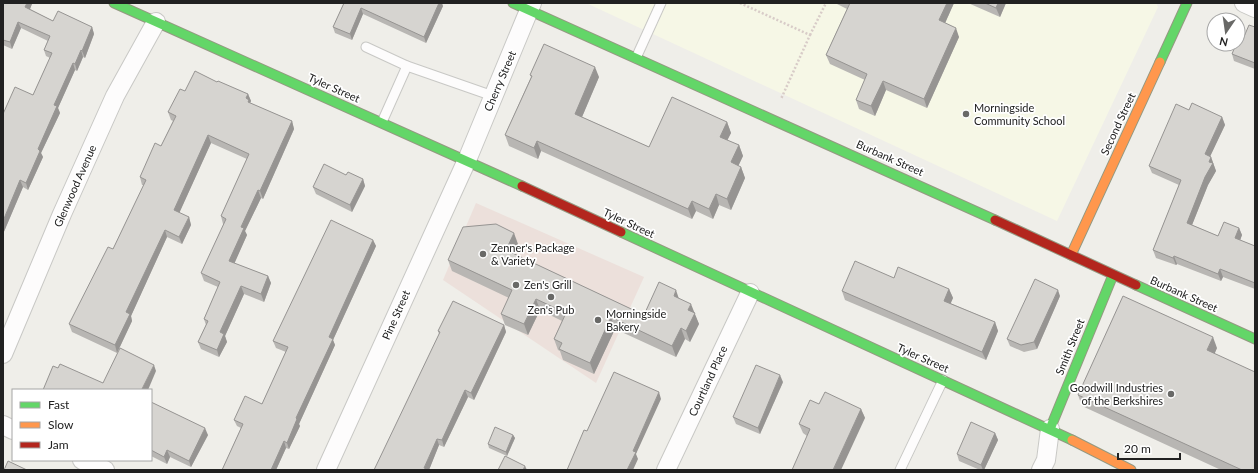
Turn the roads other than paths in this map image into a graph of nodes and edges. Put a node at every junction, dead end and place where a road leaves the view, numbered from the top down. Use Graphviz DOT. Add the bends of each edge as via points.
graph roads {
  1 [pos="114,3"];
  2 [pos="513,3"];
  3 [pos="662,3"];
  4 [pos="1187,3"];
  5 [pos="1244,3"];
  6 [pos="531,7"];
  7 [pos="1255,8"];
  8 [pos="156,22"];
  9 [pos="366,48"];
  10 [pos="636,59"];
  11 [pos="407,66"];
  12 [pos="493,96"];
  13 [pos="382,122"];
  14 [pos="467,160"];
  15 [pos="1071,255"];
  16 [pos="1113,275"];
  17 [pos="750,293"];
  18 [pos="1255,339"];
  19 [pos="3,354"];
  20 [pos="943,380"];
  21 [pos="3,425"];
  22 [pos="1050,429"];
  23 [pos="12,430"];
  24 [pos="84,461"];
  25 [pos="105,470"];
  26 [pos="326,470"];
  27 [pos="666,470"];
  28 [pos="900,470"];
  29 [pos="1041,470"];
  30 [pos="1131,470"];
  1 -- 8 [label="street, Tyler Street"];
  2 -- 6 [label="street, Burbank Street"];
  3 -- 10 [label="lane"];
  4 -- 15 [label="street, Second Street"];
  5 -- 7 [label="street"];
  6 -- 10 [label="street, Burbank Street"];
  6 -- 12 [label="street, Cherry Street"];
  8 -- 13 [label="street, Tyler Street"];
  8 -- 19 [label="street, Glenwood Avenue" via="112,103"];
  9 -- 11 [label="lane"];
  10 -- 15 [label="street, Burbank Street" via="921,185"];
  11 -- 12 [label="lane"];
  11 -- 13 [label="lane"];
  12 -- 14 [label="street, Cherry Street"];
  13 -- 14 [label="street, Tyler Street"];
  14 -- 17 [label="street, Tyler Street"];
  14 -- 26 [label="street, Pine Street"];
  15 -- 16 [label="street, Burbank Street"];
  16 -- 18 [label="street, Burbank Street"];
  16 -- 22 [label="street, Smith Street"];
  17 -- 20 [label="street, Tyler Street"];
  17 -- 27 [label="street, Courtland Place"];
  20 -- 22 [label="street, Tyler Street"];
  20 -- 28 [label="lane"];
  21 -- 23 [label="street"];
  22 -- 29 [label="street" via="1046,460"];
  22 -- 30 [label="street, Tyler Street"];
  24 -- 25 [label="street"];
}
